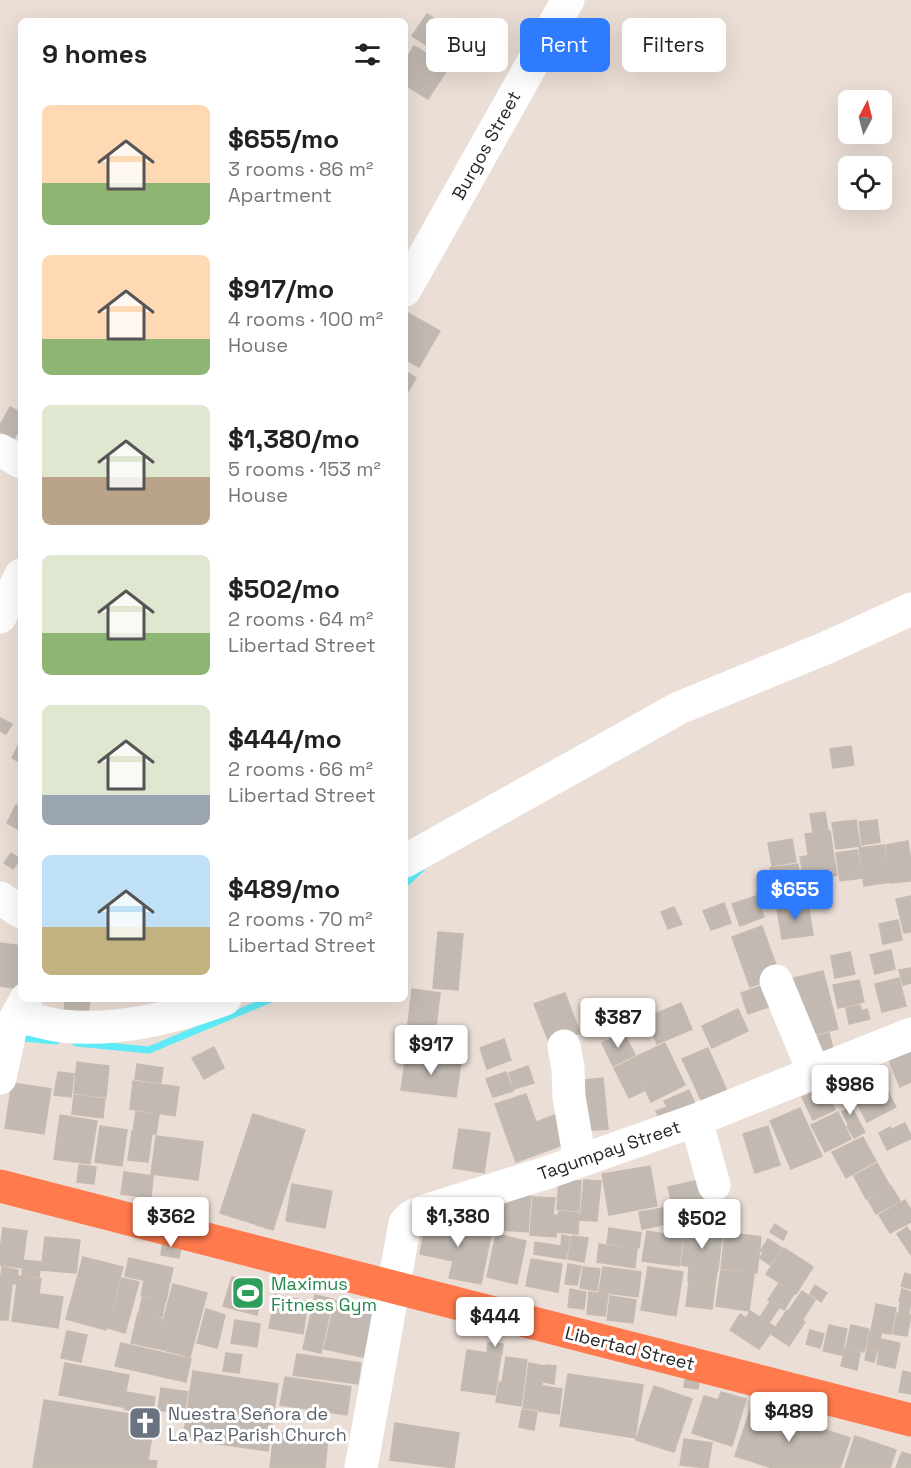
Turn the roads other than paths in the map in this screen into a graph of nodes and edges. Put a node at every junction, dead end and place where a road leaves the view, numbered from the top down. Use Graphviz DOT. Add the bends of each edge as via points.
graph roads {
  1 [pos="568,0"];
  2 [pos="408,285"];
  3 [pos="0,450"];
  4 [pos="18,460"];
  5 [pos="18,581"];
  6 [pos="911,609"];
  7 [pos="0,617"];
  8 [pos="408,859"];
  9 [pos="0,898"];
  10 [pos="18,910"];
  11 [pos="776,981"];
  12 [pos="216,1002"];
  13 [pos="22,1007"];
  14 [pos="911,1034"];
  15 [pos="564,1046"];
  16 [pos="814,1073"];
  17 [pos="0,1078"];
  18 [pos="696,1120"];
  19 [pos="580,1161"];
  20 [pos="714,1185"];
  21 [pos="0,1186"];
  22 [pos="394,1287"];
  23 [pos="911,1420"];
  24 [pos="361,1468"];
  1 -- 2 [label="street, Burgos Street"];
  3 -- 4 [label="street"];
  5 -- 7 [label="street"];
  6 -- 8 [label="street" via="680,708"];
  9 -- 10 [label="street"];
  11 -- 16 [label="street"];
  12 -- 13 [label="street" via="174,1016 89,1027 61,1026"];
  13 -- 17 [label="street" via="11,1027"];
  14 -- 16 [label="street, Tagumpay Street"];
  15 -- 19 [label="street"];
  16 -- 18 [label="street, Tagumpay Street"];
  18 -- 19 [label="street, Tagumpay Street"];
  18 -- 20 [label="street"];
  19 -- 22 [label="street, Tagumpay Street" via="411,1217 405,1223"];
  21 -- 22 [label="highway, Libertad Street"];
  22 -- 23 [label="highway, Libertad Street"];
  22 -- 24 [label="street, Tagumpay Street"];
}
